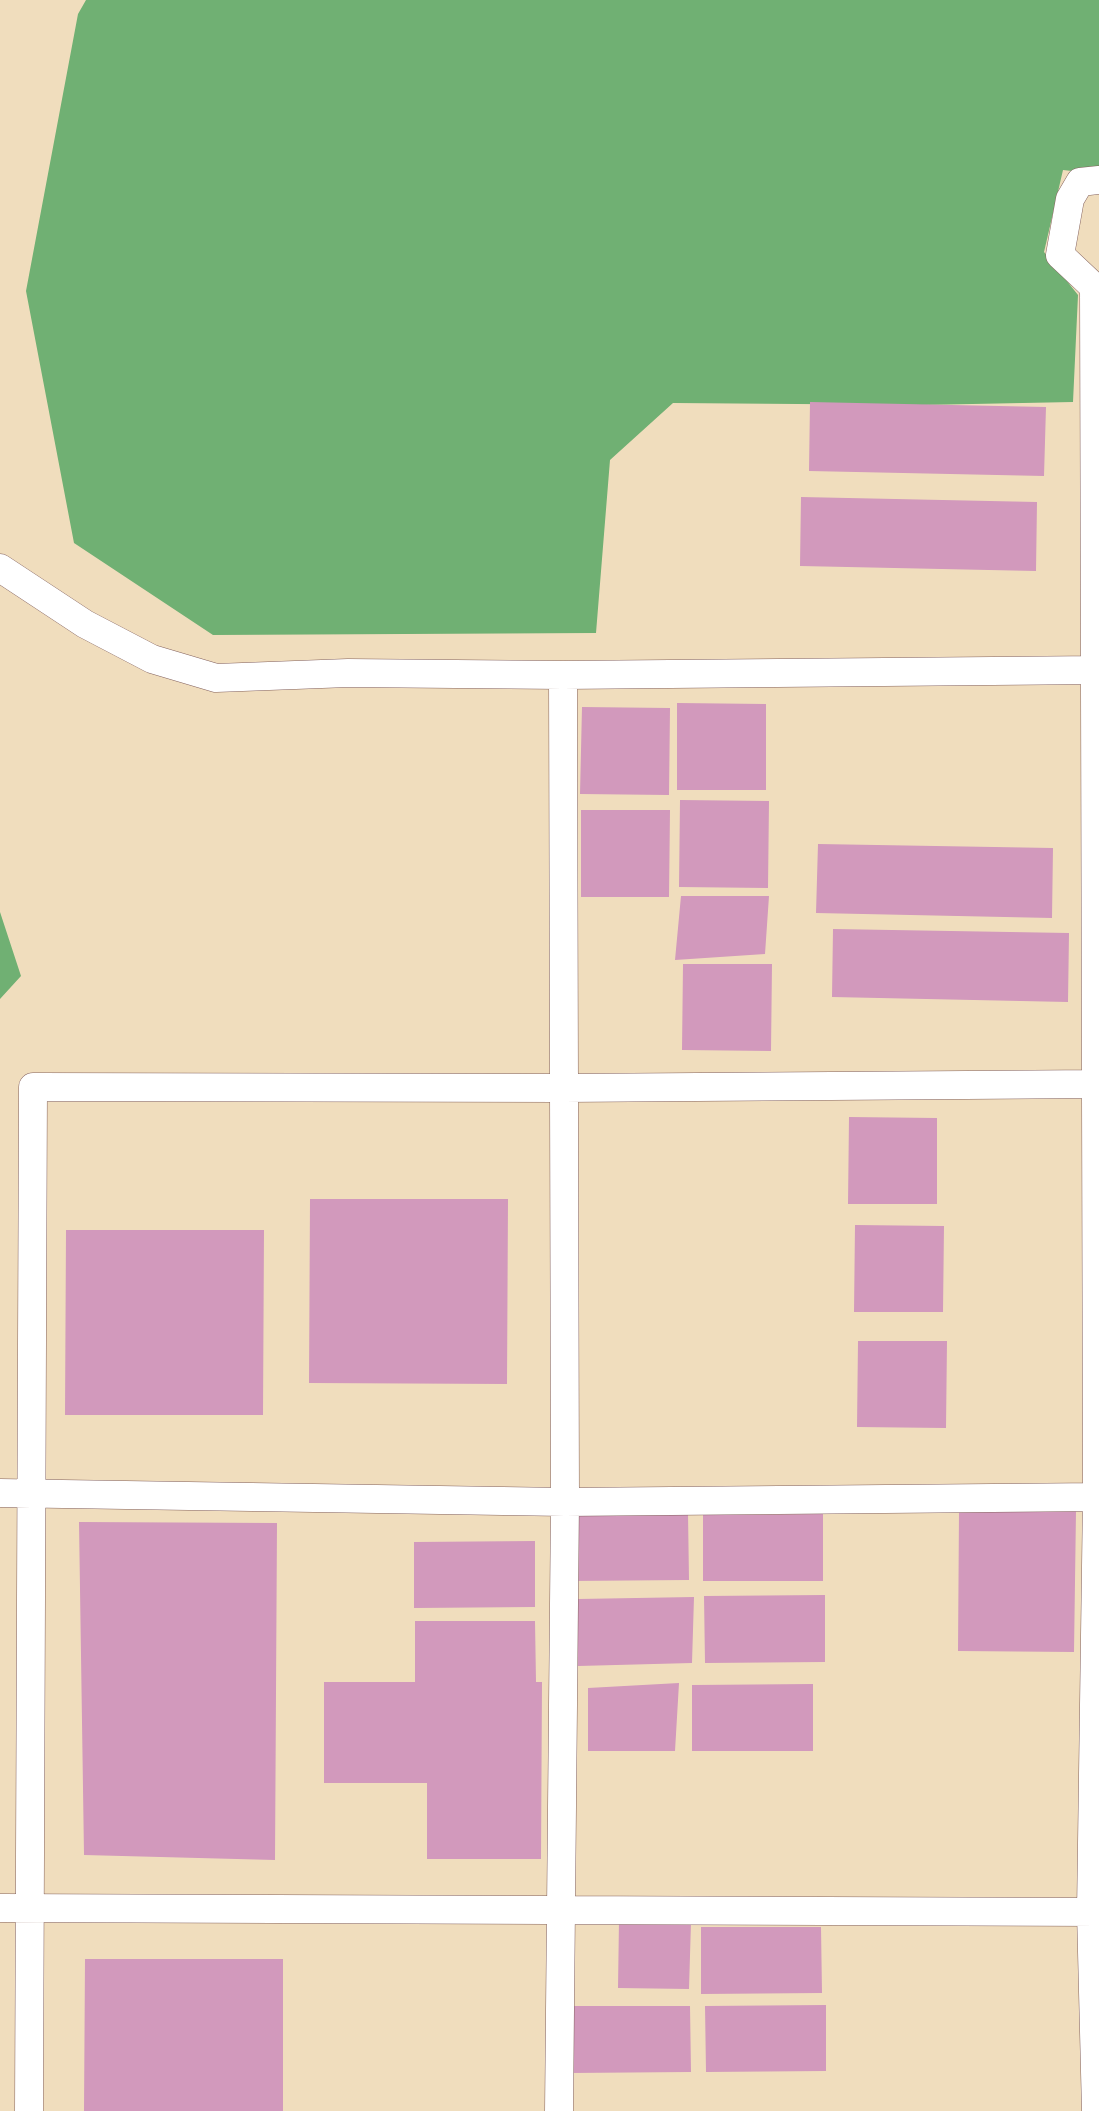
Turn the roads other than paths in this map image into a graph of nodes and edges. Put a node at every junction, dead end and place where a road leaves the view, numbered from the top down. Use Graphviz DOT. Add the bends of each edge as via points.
graph roads {
  1 [pos="1099,180"];
  2 [pos="0,568"];
  3 [pos="1096,670"];
  4 [pos="563,675"];
  5 [pos="1098,1084"];
  6 [pos="564,1088"];
  7 [pos="0,1493"];
  8 [pos="30,1493"];
  9 [pos="1098,1497"];
  10 [pos="565,1502"];
  11 [pos="0,1908"];
  12 [pos="30,1908"];
  13 [pos="560,1910"];
  14 [pos="1095,1912"];
  15 [pos="29,2111"];
  16 [pos="559,2111"];
  17 [pos="1096,2111"];
  1 -- 3 [label="street" via="1080,182 1070,199 1060,255 1094,287"];
  2 -- 4 [label="street" via="85,624 144,654 216,678 348,673"];
  3 -- 4 [label="street"];
  3 -- 5 [label="street"];
  4 -- 6 [label="street"];
  5 -- 6 [label="street"];
  5 -- 9 [label="street"];
  6 -- 8 [label="street" via="33,1087"];
  6 -- 10 [label="street"];
  7 -- 8 [label="street"];
  8 -- 10 [label="street"];
  8 -- 12 [label="street"];
  9 -- 10 [label="street"];
  9 -- 14 [label="street"];
  10 -- 13 [label="street"];
  11 -- 12 [label="street"];
  12 -- 13 [label="street"];
  12 -- 15 [label="street"];
  13 -- 14 [label="street"];
  13 -- 16 [label="street"];
  14 -- 17 [label="street"];
}
